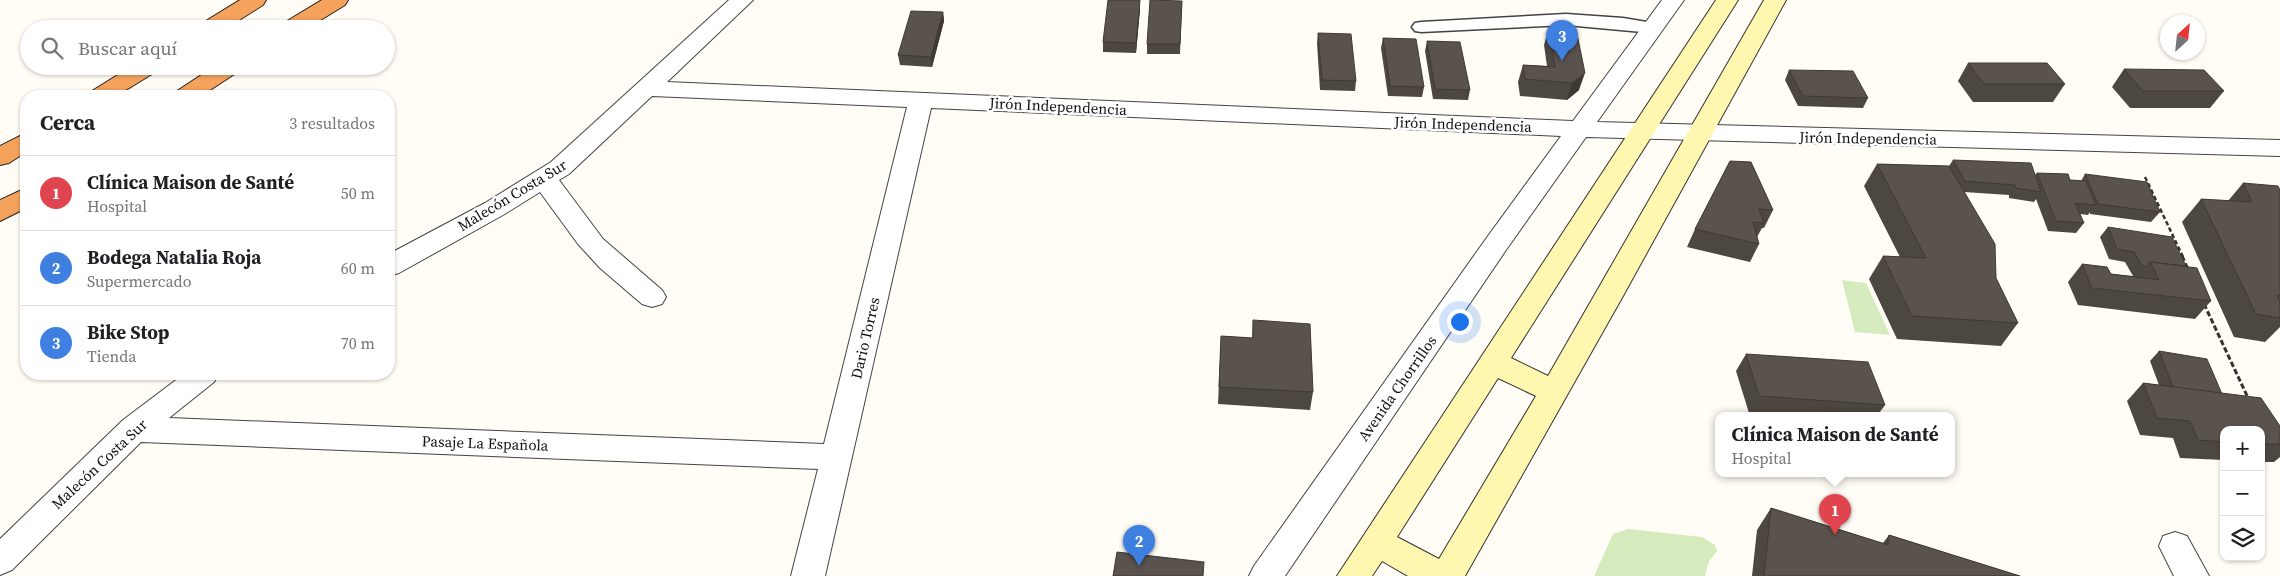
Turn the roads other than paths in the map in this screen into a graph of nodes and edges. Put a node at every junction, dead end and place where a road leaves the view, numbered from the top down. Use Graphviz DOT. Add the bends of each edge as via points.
graph roads {
  1 [pos="255,0"];
  2 [pos="337,0"];
  3 [pos="742,0"];
  4 [pos="1673,0"];
  5 [pos="1728,0"];
  6 [pos="1775,0"];
  7 [pos="223,20"];
  8 [pos="305,20"];
  9 [pos="1421,27"];
  10 [pos="1653,28"];
  11 [pos="134,75"];
  12 [pos="217,75"];
  13 [pos="646,88"];
  14 [pos="110,90"];
  15 [pos="194,90"];
  16 [pos="921,100"];
  17 [pos="1581,129"];
  18 [pos="1642,132"];
  19 [pos="1701,134"];
  20 [pos="20,145"];
  21 [pos="2280,148"];
  22 [pos="0,157"];
  23 [pos="543,179"];
  24 [pos="20,200"];
  25 [pos="0,212"];
  26 [pos="395,263"];
  27 [pos="652,297"];
  28 [pos="1493,362"];
  29 [pos="196,380"];
  30 [pos="1554,392"];
  31 [pos="134,429"];
  32 [pos="837,457"];
  33 [pos="1376,542"];
  34 [pos="2176,546"];
  35 [pos="0,560"];
  36 [pos="808,576"];
  37 [pos="1266,576"];
  38 [pos="1354,576"];
  39 [pos="1439,576"];
  40 [pos="1447,576"];
  41 [pos="2192,576"];
  1 -- 7 [label="highway"];
  2 -- 8 [label="highway"];
  3 -- 13 [label="street, Malecón Costa Sur"];
  4 -- 10 [label="street, Avenida Chorrillos"];
  5 -- 18 [label="main road"];
  6 -- 19 [label="main road"];
  9 -- 10 [label="lane" via="1567,18 1617,21"];
  10 -- 17 [label="street, Avenida Chorrillos"];
  11 -- 14 [label="highway"];
  12 -- 15 [label="highway"];
  13 -- 16 [label="street, Jirón Independencia"];
  13 -- 23 [label="street, Malecón Costa Sur" via="577,154"];
  16 -- 17 [label="street, Jirón Independencia"];
  16 -- 32 [label="street, Dario Torres"];
  17 -- 18 [label="street, Jirón Independencia"];
  17 -- 37 [label="street, Avenida Chorrillos" via="1497,243"];
  18 -- 19 [label="street, Jirón Independencia"];
  18 -- 28 [label="main road"];
  19 -- 21 [label="street, Jirón Independencia"];
  19 -- 30 [label="main road"];
  20 -- 22 [label="highway"];
  23 -- 26 [label="street, Malecón Costa Sur"];
  23 -- 27 [label="street" via="560,196 594,244"];
  24 -- 25 [label="highway"];
  28 -- 30 [label="main road"];
  28 -- 33 [label="main road"];
  29 -- 31 [label="street, Malecón Costa Sur"];
  30 -- 40 [label="main road"];
  31 -- 32 [label="street, Pasaje La Española"];
  31 -- 35 [label="street, Malecón Costa Sur"];
  32 -- 36 [label="street, Dario Torres"];
  33 -- 38 [label="main road"];
  33 -- 39 [label="main road"];
  34 -- 41 [label="street"];
}
